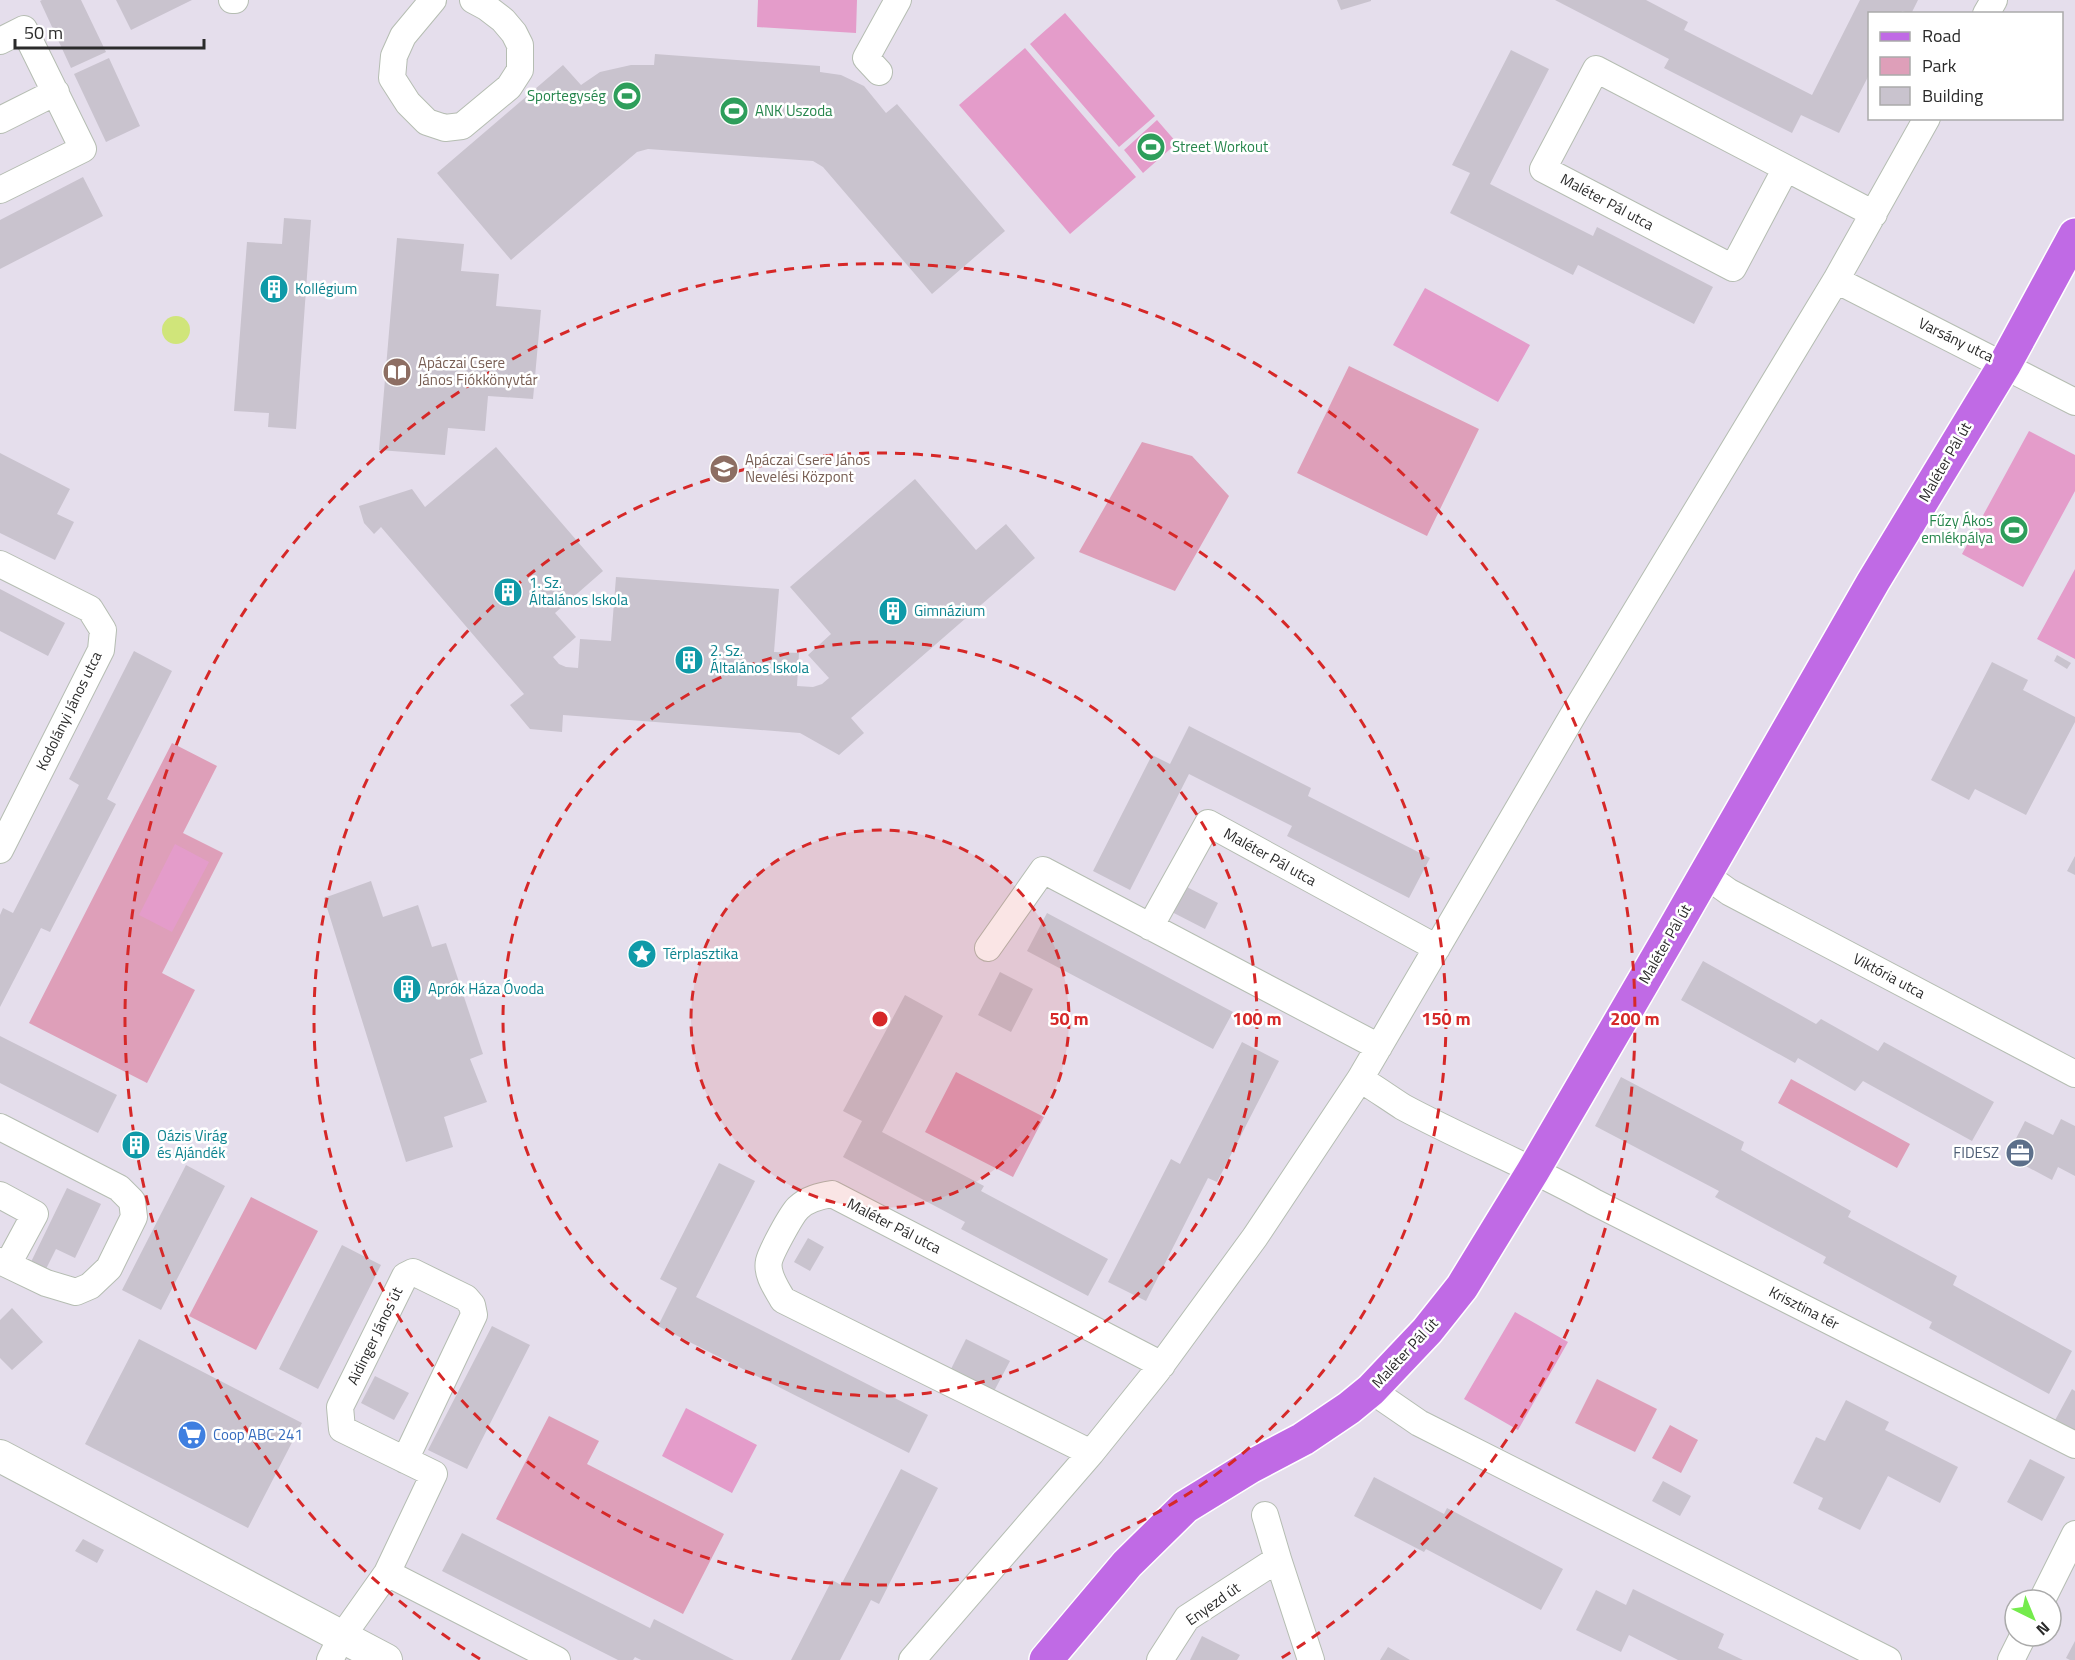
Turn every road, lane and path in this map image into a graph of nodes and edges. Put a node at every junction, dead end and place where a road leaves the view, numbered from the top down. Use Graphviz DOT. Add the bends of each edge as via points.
graph roads {
  1 [pos="433,0"];
  2 [pos="473,0"];
  3 [pos="898,0"];
  4 [pos="0,40"];
  5 [pos="879,72"];
  6 [pos="56,92"];
  7 [pos="0,120"];
  8 [pos="1927,120"];
  9 [pos="1786,168"];
  10 [pos="0,190"];
  11 [pos="1874,214"];
  12 [pos="2075,235"];
  13 [pos="1836,280"];
  14 [pos="2005,364"];
  15 [pos="2075,402"];
  16 [pos="0,564"];
  17 [pos="2,841"];
  18 [pos="1704,874"];
  19 [pos="1150,927"];
  20 [pos="988,948"];
  21 [pos="1437,948"];
  22 [pos="1379,1047"];
  23 [pos="2075,1074"];
  24 [pos="1360,1079"];
  25 [pos="0,1126"];
  26 [pos="1533,1171"];
  27 [pos="0,1195"];
  28 [pos="4,1263"];
  29 [pos="1162,1365"];
  30 [pos="1371,1390"];
  31 [pos="2075,1445"];
  32 [pos="1091,1453"];
  33 [pos="0,1456"];
  34 [pos="405,1460"];
  35 [pos="1265,1515"];
  36 [pos="2075,1534"];
  37 [pos="1278,1559"];
  38 [pos="387,1573"];
  39 [pos="2048,1588"];
  40 [pos="336,1649"];
  41 [pos="386,1660"];
  42 [pos="557,1660"];
  43 [pos="912,1660"];
  44 [pos="1046,1660"];
  45 [pos="1160,1660"];
  46 [pos="1311,1660"];
  47 [pos="1888,1660"];
  1 -- 2 [label="street" via="404,36 394,56 392,78 408,103 427,122 445,128 462,126 509,87 520,70 520,45 514,33 486,6"];
  3 -- 5 [label="street" via="866,58"];
  4 -- 6 [label="street" via="24,28"];
  6 -- 7 [label="street"];
  6 -- 10 [label="street" via="83,148"];
  8 -- 11 [label="street"];
  9 -- 9 [label="street, Maléter Pál utca" via="1596,69 1543,170 1733,268"];
  9 -- 11 [label="street, Maléter Pál utca"];
  11 -- 13 [label="street"];
  12 -- 14 [label="main road, Maléter Pál út"];
  13 -- 14 [label="street, Varsány utca"];
  13 -- 21 [label="street"];
  14 -- 15 [label="street, Varsány utca"];
  14 -- 18 [label="main road, Maléter Pál út"];
  16 -- 17 [label="street, Kodolányi János utca" via="90,609 103,630 101,650"];
  18 -- 23 [label="street, Viktória utca" via="1729,892"];
  18 -- 26 [label="main road, Maléter Pál út"];
  19 -- 20 [label="street" via="1043,870"];
  19 -- 21 [label="street, Maléter Pál utca" via="1208,823"];
  19 -- 22 [label="street"];
  21 -- 22 [label="street"];
  22 -- 24 [label="street"];
  24 -- 26 [label="street, Krisztina tér" via="1403,1106"];
  24 -- 29 [label="street"];
  25 -- 28 [label="street" via="119,1188 132,1201 134,1217 109,1268 90,1286 76,1292"];
  26 -- 30 [label="main road, Maléter Pál út" via="1462,1287 1427,1332"];
  26 -- 31 [label="street, Krisztina tér"];
  27 -- 28 [label="street" via="35,1214"];
  29 -- 32 [label="street"];
  29 -- 32 [label="street, Maléter Pál utca" via="832,1194 816,1197 799,1207 768,1262 772,1281 783,1300"];
  30 -- 44 [label="main road, Maléter Pál út" via="1329,1423 1185,1507 1127,1564"];
  30 -- 47 [label="street" via="1410,1418"];
  32 -- 43 [label="street"];
  33 -- 40 [label="street"];
  34 -- 34 [label="street, Aidinger János út" via="474,1315 466,1298 413,1272 405,1276 340,1407 342,1429"];
  34 -- 38 [label="street, Aidinger János út" via="434,1474"];
  35 -- 37 [label="street"];
  36 -- 39 [label="street"];
  37 -- 45 [label="street, Enyezd út" via="1187,1618"];
  37 -- 46 [label="street"];
  38 -- 40 [label="street, Aidinger János út"];
  38 -- 42 [label="street"];
  40 -- 41 [label="street"];
}
